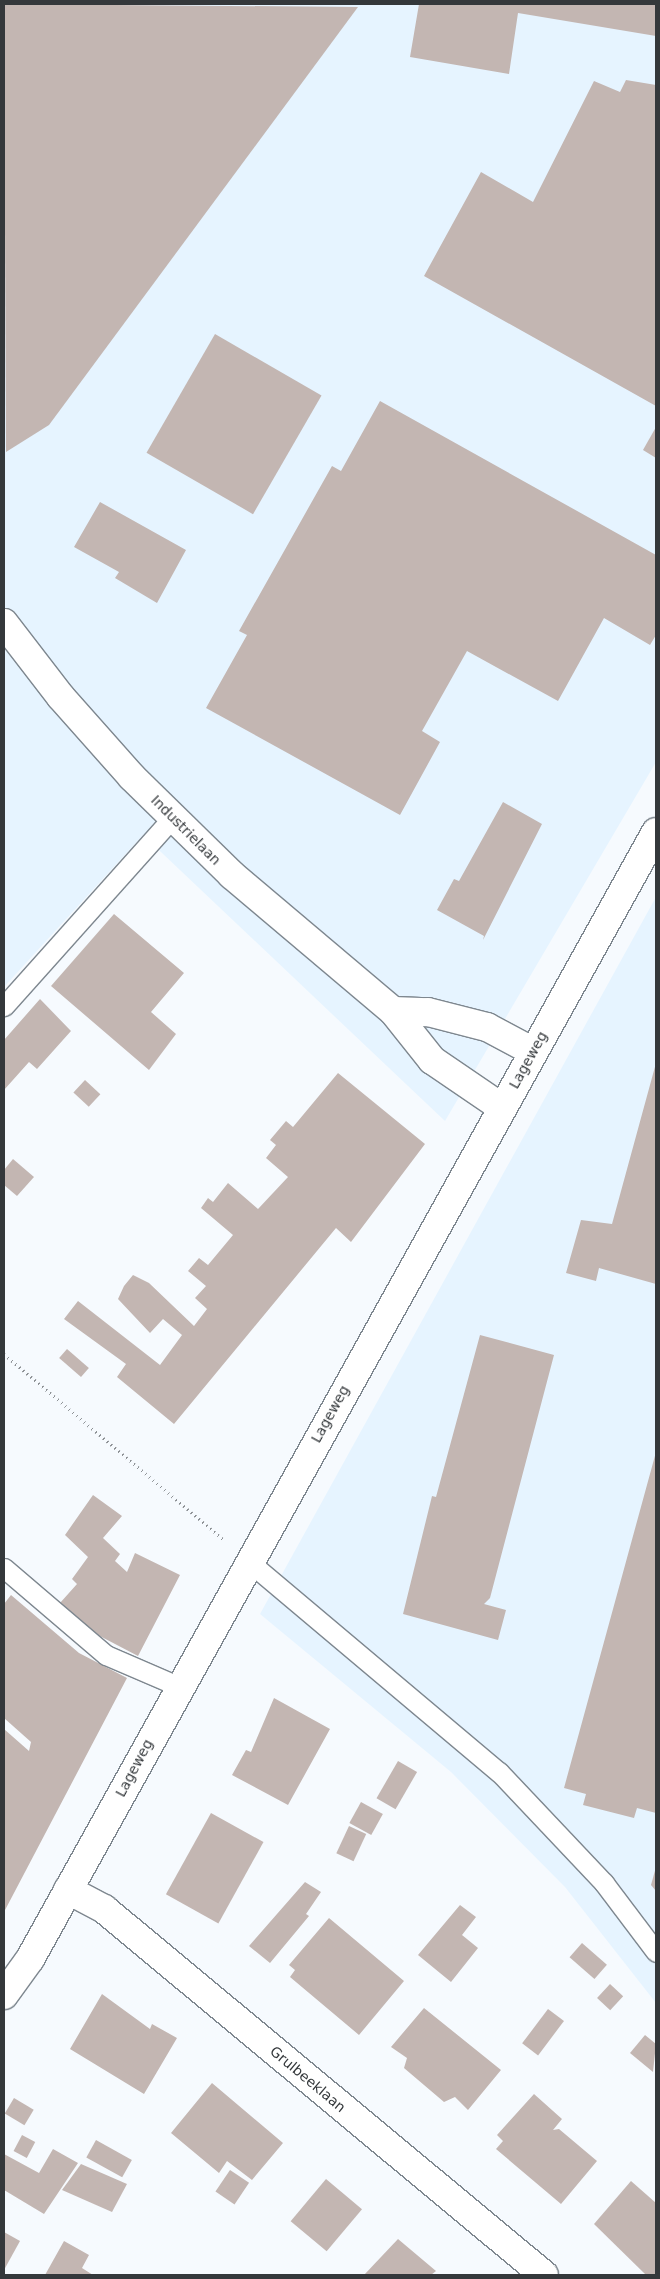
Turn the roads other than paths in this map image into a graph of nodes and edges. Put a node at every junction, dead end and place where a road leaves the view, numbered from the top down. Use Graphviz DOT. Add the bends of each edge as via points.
graph roads {
  1 [pos="4,623"];
  2 [pos="173,817"];
  3 [pos="656,832"];
  4 [pos="4,1006"];
  5 [pos="393,1011"];
  6 [pos="532,1051"];
  7 [pos="501,1107"];
  8 [pos="248,1561"];
  9 [pos="4,1568"];
  10 [pos="178,1686"];
  11 [pos="68,1890"];
  12 [pos="656,1952"];
  13 [pos="4,1995"];
  14 [pos="544,2275"];
  1 -- 2 [label="street, Industrielaan" via="61,697"];
  2 -- 4 [label="lane"];
  2 -- 5 [label="street, Industrielaan" via="232,875"];
  3 -- 6 [label="street, Lageweg"];
  5 -- 6 [label="street" via="428,1012 487,1027"];
  5 -- 7 [label="street, Industrielaan" via="432,1060"];
  6 -- 7 [label="street, Lageweg"];
  7 -- 8 [label="street, Lageweg"];
  8 -- 10 [label="street, Lageweg"];
  8 -- 12 [label="lane" via="499,1772 604,1882"];
  9 -- 10 [label="lane" via="106,1655"];
  10 -- 11 [label="street, Lageweg"];
  11 -- 13 [label="street, Lageweg" via="30,1959"];
  11 -- 14 [label="street, Grulbeeklaan" via="104,1909"];
}
